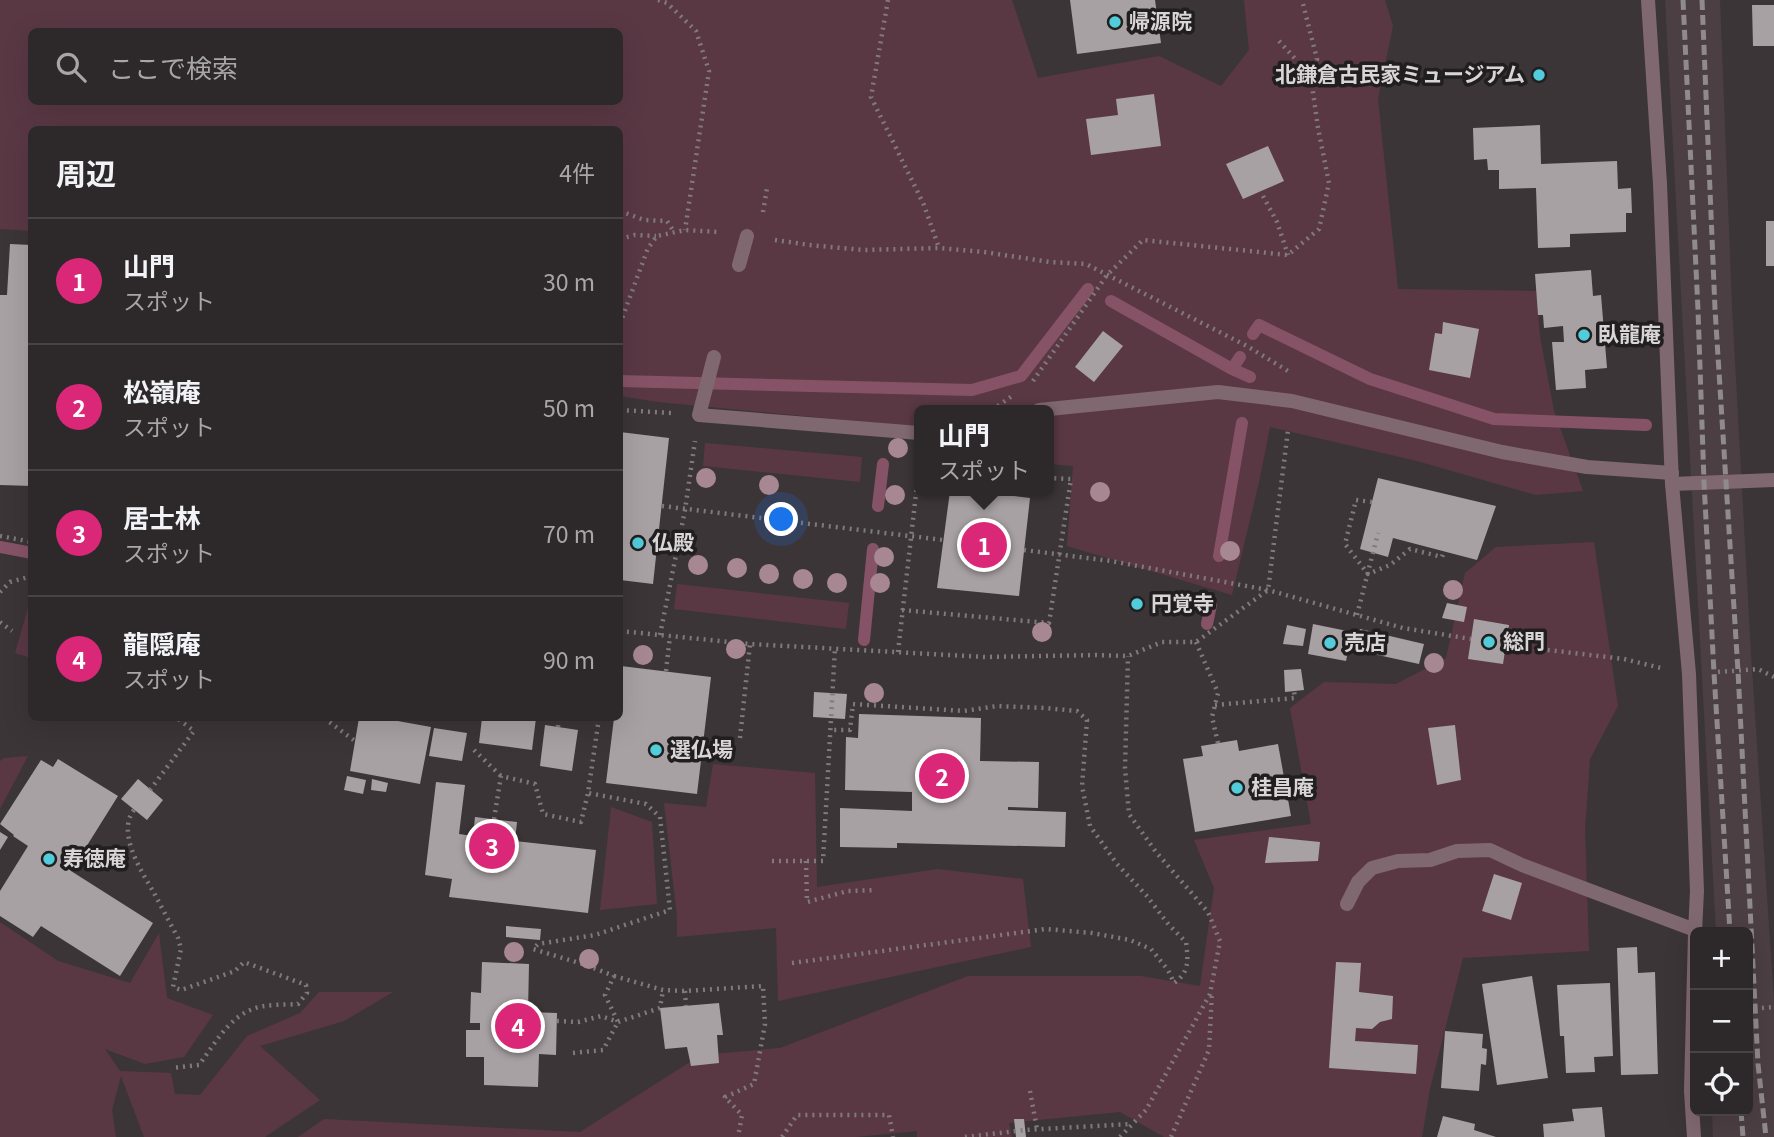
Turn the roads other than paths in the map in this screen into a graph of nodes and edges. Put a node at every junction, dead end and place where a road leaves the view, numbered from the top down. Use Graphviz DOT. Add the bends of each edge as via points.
graph roads {
  1 [pos="1648,0"];
  2 [pos="747,236"];
  3 [pos="738,265"];
  4 [pos="714,356"];
  5 [pos="1054,408"];
  6 [pos="914,433"];
  7 [pos="1672,479"];
  8 [pos="1774,480"];
  9 [pos="1347,904"];
  10 [pos="1695,927"];
  11 [pos="1690,930"];
  12 [pos="1694,990"];
  13 [pos="1694,1137"];
  1 -- 7 [label="street"];
  2 -- 3 [label="street"];
  4 -- 6 [label="street" via="699,415"];
  5 -- 7 [label="street" via="1218,392 1292,401 1502,452"];
  7 -- 8 [label="street"];
  7 -- 10 [label="street" via="1689,674"];
  9 -- 11 [label="street" via="1358,882 1372,868 1430,860 1457,851 1490,850"];
  12 -- 13 [label="street"];
}
